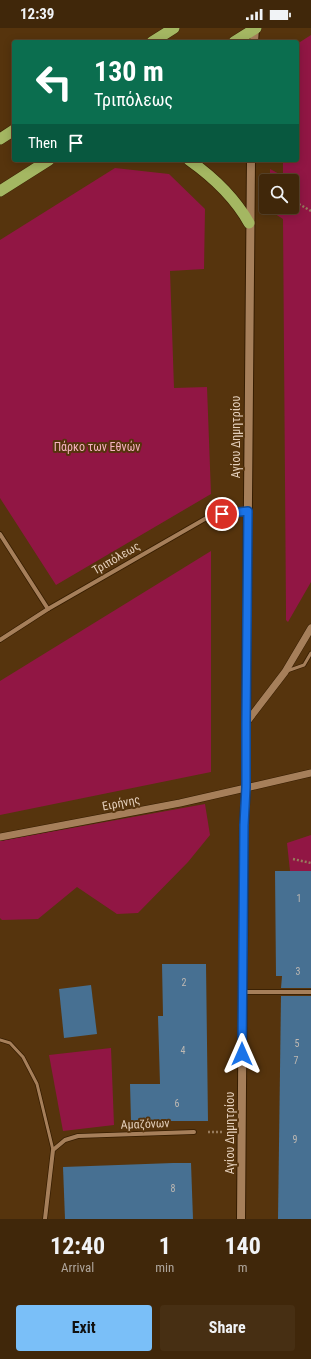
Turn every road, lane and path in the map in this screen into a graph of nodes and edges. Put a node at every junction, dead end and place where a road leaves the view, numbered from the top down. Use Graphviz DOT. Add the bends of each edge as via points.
graph roads {
  1 [pos="174,28"];
  2 [pos="255,28"];
  3 [pos="155,40"];
  4 [pos="237,40"];
  5 [pos="254,40"];
  6 [pos="12,131"];
  7 [pos="0,139"];
  8 [pos="46,162"];
  9 [pos="192,162"];
  10 [pos="251,162"];
  11 [pos="0,191"];
  12 [pos="299,204"];
  13 [pos="311,211"];
  14 [pos="250,223"];
  15 [pos="248,511"];
  16 [pos="0,534"];
  17 [pos="48,609"];
  18 [pos="311,628"];
  19 [pos="0,640"];
  20 [pos="311,653"];
  21 [pos="285,672"];
  22 [pos="246,723"];
  23 [pos="311,773"];
  24 [pos="246,787"];
  25 [pos="0,837"];
  26 [pos="293,859"];
  27 [pos="311,863"];
  28 [pos="243,992"];
  29 [pos="311,992"];
  30 [pos="0,1040"];
  31 [pos="194,1132"];
  32 [pos="242,1132"];
  33 [pos="53,1150"];
  34 [pos="45,1219"];
  35 [pos="241,1219"];
  1 -- 3 [label="highway"];
  2 -- 4 [label="highway"];
  2 -- 5 [label="main road"];
  6 -- 7 [label="highway"];
  8 -- 11 [label="highway"];
  9 -- 14 [label="highway" via="228,194"];
  10 -- 14 [label="main road, Αγίου Δημητρίου"];
  12 -- 13 [label="path"];
  14 -- 15 [label="main road, Αγίου Δημητρίου"];
  15 -- 17 [label="street, Τριπόλεως" via="210,516"];
  15 -- 22 [label="main road, Αγίου Δημητρίου"];
  16 -- 17 [label="street"];
  17 -- 19 [label="street, Τριπόλεως"];
  18 -- 21 [label="street"];
  20 -- 21 [label="lane" via="304,665"];
  21 -- 22 [label="street"];
  22 -- 24 [label="main road, Αγίου Δημητρίου"];
  23 -- 24 [label="street, Ειρήνης"];
  24 -- 25 [label="street, Ειρήνης" via="180,803"];
  24 -- 28 [label="main road, Αγίου Δημητρίου"];
  26 -- 27 [label="path"];
  28 -- 29 [label="street"];
  28 -- 32 [label="main road, Αγίου Δημητρίου"];
  30 -- 33 [label="lane" via="10,1043 23,1057 37,1084"];
  31 -- 32 [label="path"];
  31 -- 33 [label="street, Αμαζόνων" via="78,1136 65,1140"];
  32 -- 35 [label="main road, Αγίου Δημητρίου"];
  33 -- 34 [label="street"];
}
